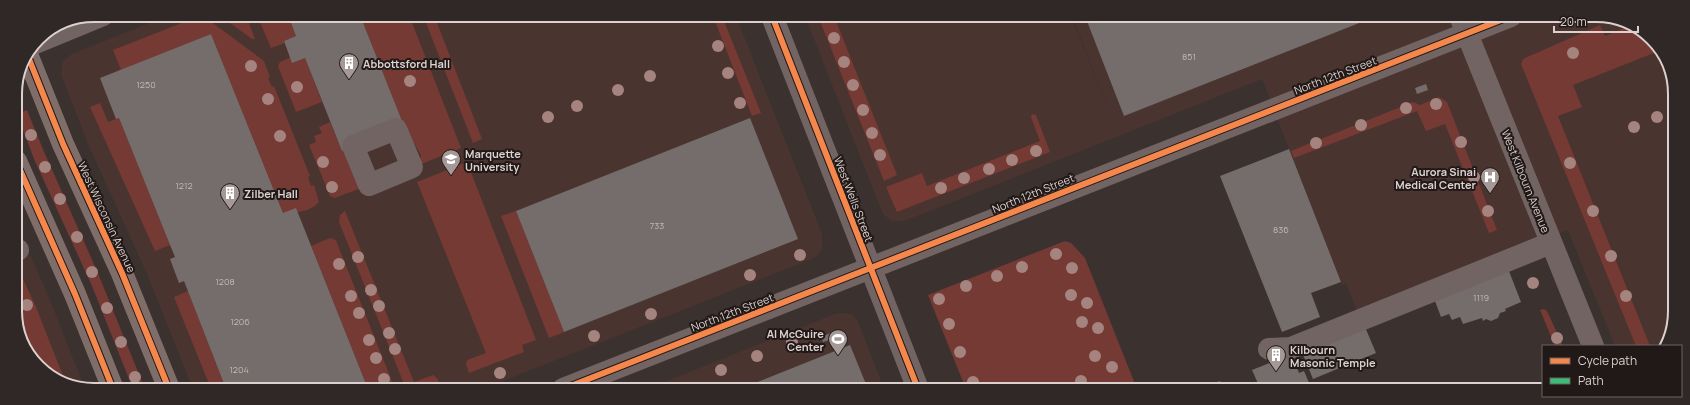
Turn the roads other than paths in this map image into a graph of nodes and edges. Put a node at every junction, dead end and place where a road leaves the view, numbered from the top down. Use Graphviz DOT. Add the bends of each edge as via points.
graph roads {
  1 [pos="86,22"];
  2 [pos="774,22"];
  3 [pos="1479,22"];
  4 [pos="1463,25"];
  5 [pos="51,36"];
  6 [pos="30,61"];
  7 [pos="22,175"];
  8 [pos="1551,243"];
  9 [pos="871,269"];
  10 [pos="1593,345"];
  11 [pos="1269,349"];
  12 [pos="111,383"];
  13 [pos="166,383"];
  14 [pos="578,383"];
  15 [pos="916,383"];
  1 -- 5 [label="street"];
  2 -- 9 [label="street, West Wells Street"];
  3 -- 4 [label="street, North 12th Street"];
  4 -- 8 [label="street, West Kilbourn Avenue"];
  4 -- 9 [label="street, North 12th Street" via="1076,187"];
  6 -- 13 [label="main road, West Wisconsin Avenue" via="63,144 122,273"];
  7 -- 12 [label="main road"];
  8 -- 10 [label="street, West Kilbourn Avenue"];
  8 -- 11 [label="street" via="1291,348"];
  9 -- 14 [label="street, North 12th Street"];
  9 -- 15 [label="street, West Wells Street"];
}
